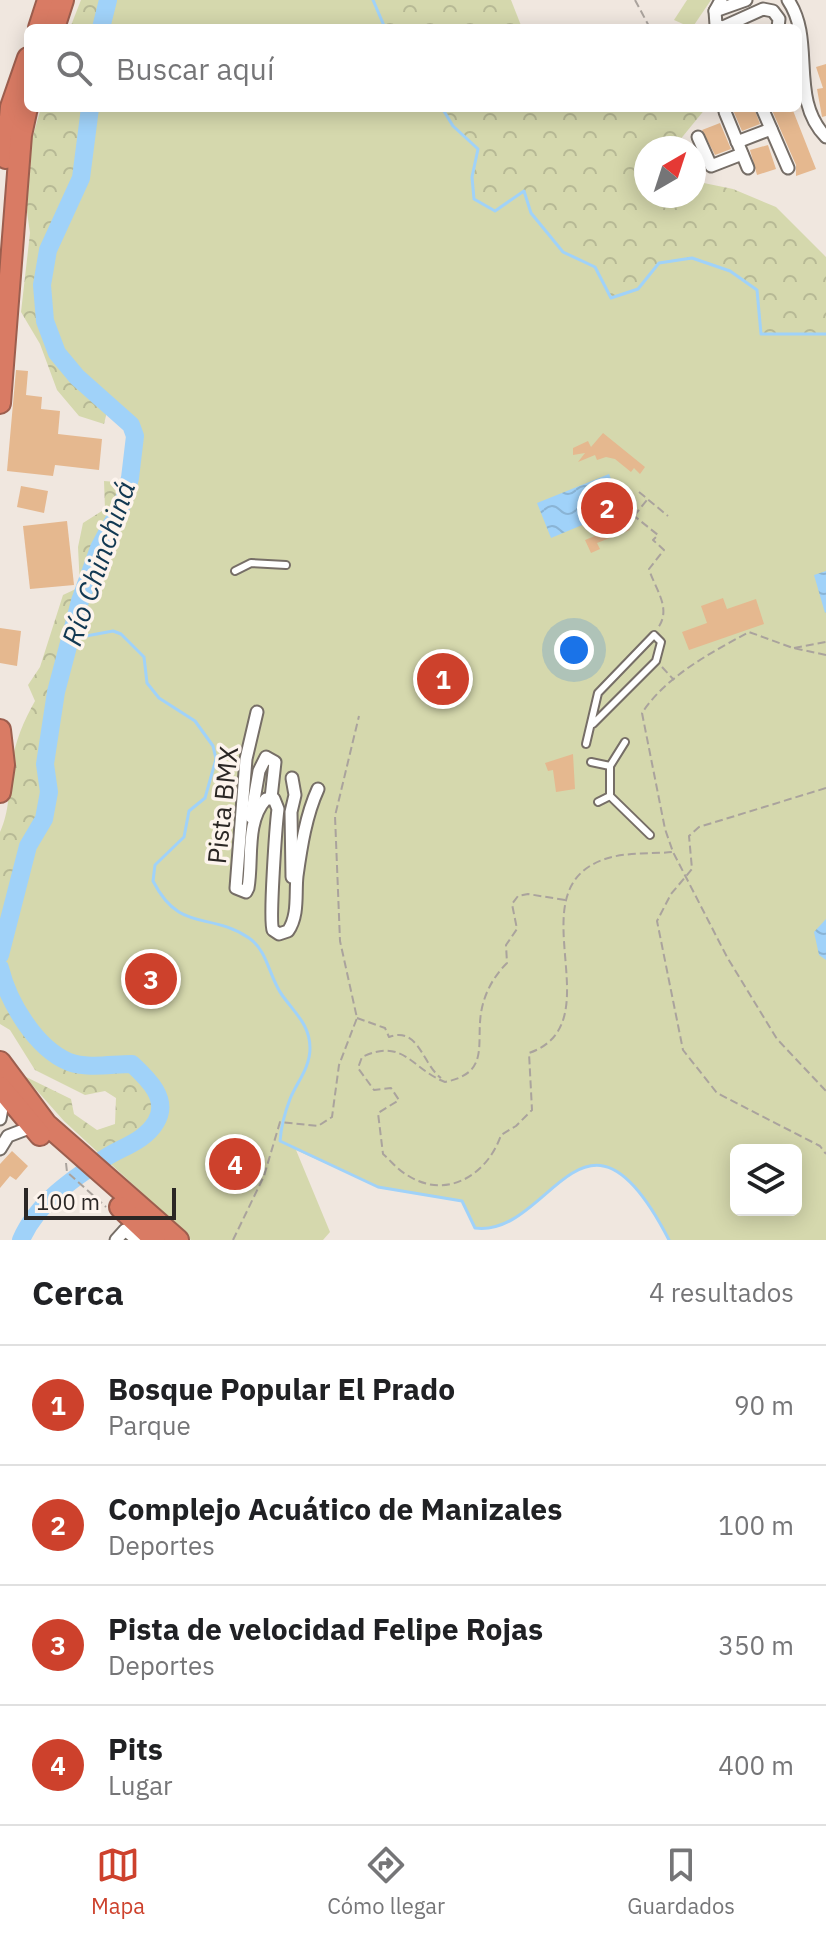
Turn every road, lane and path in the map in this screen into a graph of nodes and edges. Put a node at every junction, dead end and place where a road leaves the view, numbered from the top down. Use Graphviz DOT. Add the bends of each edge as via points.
graph roads {
  1 [pos="48,0"];
  2 [pos="63,0"];
  3 [pos="635,0"];
  4 [pos="746,0"];
  5 [pos="788,0"];
  6 [pos="718,5"];
  7 [pos="40,24"];
  8 [pos="55,24"];
  9 [pos="648,24"];
  10 [pos="730,24"];
  11 [pos="778,24"];
  12 [pos="798,24"];
  13 [pos="802,62"];
  14 [pos="24,70"];
  15 [pos="26,112"];
  16 [pos="725,112"];
  17 [pos="764,112"];
  18 [pos="771,129"];
  19 [pos="826,137"];
  20 [pos="740,148"];
  21 [pos="706,155"];
  22 [pos="748,168"];
  23 [pos="788,168"];
  24 [pos="0,229"];
  25 [pos="0,403"];
  26 [pos="639,492"];
  27 [pos="648,499"];
  28 [pos="628,503"];
  29 [pos="634,516"];
  30 [pos="668,516"];
  31 [pos="286,565"];
  32 [pos="235,571"];
  33 [pos="654,635"];
  34 [pos="826,642"];
  35 [pos="793,648"];
  36 [pos="826,655"];
  37 [pos="656,661"];
  38 [pos="675,681"];
  39 [pos="257,712"];
  40 [pos="359,716"];
  41 [pos="593,724"];
  42 [pos="0,730"];
  43 [pos="625,742"];
  44 [pos="586,744"];
  45 [pos="591,762"];
  46 [pos="610,766"];
  47 [pos="292,778"];
  48 [pos="826,788"];
  49 [pos="318,789"];
  50 [pos="0,792"];
  51 [pos="610,796"];
  52 [pos="271,798"];
  53 [pos="598,802"];
  54 [pos="650,835"];
  55 [pos="251,842"];
  56 [pos="673,852"];
  57 [pos="685,876"];
  58 [pos="296,889"];
  59 [pos="565,900"];
  60 [pos="357,1018"];
  61 [pos="0,1062"];
  62 [pos="445,1082"];
  63 [pos="0,1089"];
  64 [pos="826,1091"];
  65 [pos="0,1119"];
  66 [pos="4,1132"];
  67 [pos="37,1133"];
  68 [pos="0,1149"];
  69 [pos="826,1154"];
  70 [pos="73,1163"];
  71 [pos="121,1206"];
  72 [pos="116,1240"];
  73 [pos="137,1240"];
  74 [pos="155,1240"];
  75 [pos="178,1240"];
  76 [pos="233,1240"];
  1 -- 7 [label="highway"];
  2 -- 8 [label="highway"];
  3 -- 9 [label="path"];
  4 -- 6 [label="street"];
  5 -- 12 [label="street"];
  10 -- 11 [label="street" via="763,9 773,11"];
  13 -- 19 [label="street" via="807,103"];
  14 -- 24 [label="highway" via="11,107"];
  15 -- 25 [label="highway"];
  16 -- 20 [label="street"];
  17 -- 18 [label="street"];
  18 -- 20 [label="street"];
  18 -- 23 [label="street"];
  20 -- 21 [label="street" via="711,166"];
  20 -- 22 [label="street"];
  26 -- 27 [label="path"];
  27 -- 29 [label="path"];
  27 -- 30 [label="path"];
  28 -- 29 [label="path"];
  29 -- 33 [label="path" via="658,535 653,540 664,550 649,569 665,616"];
  31 -- 32 [label="lane" via="251,563"];
  33 -- 37 [label="lane" via="661,642"];
  33 -- 41 [label="lane" via="598,693"];
  34 -- 35 [label="path"];
  35 -- 36 [label="path"];
  35 -- 38 [label="path" via="749,632 702,657"];
  37 -- 38 [label="path"];
  37 -- 41 [label="lane"];
  38 -- 56 [label="path" via="642,713"];
  39 -- 55 [label="street, Pista BMX" via="246,759 235,881 236,888 246,892"];
  40 -- 60 [label="path" via="335,816 340,941"];
  41 -- 44 [label="lane"];
  42 -- 50 [label="highway"];
  43 -- 46 [label="lane"];
  45 -- 46 [label="lane"];
  46 -- 51 [label="lane"];
  47 -- 58 [label="street, Pista BMX"];
  48 -- 57 [label="path" via="699,827 689,836 692,869"];
  49 -- 58 [label="street, Pista BMX"];
  51 -- 53 [label="lane"];
  51 -- 54 [label="lane"];
  52 -- 55 [label="street, Pista BMX" via="258,808"];
  52 -- 55 [label="street, Pista BMX" via="275,762 266,757 253,800"];
  52 -- 58 [label="street, Pista BMX" via="278,809 269,919 279,934 294,920"];
  56 -- 57 [label="path"];
  56 -- 59 [label="path" via="602,860 579,877"];
  57 -- 64 [label="path" via="777,1039"];
  57 -- 69 [label="path" via="657,921 683,1050 717,1093 820,1146"];
  59 -- 62 [label="path" via="528,894 512,904 517,929 506,945 507,963 485,998 481,1053 467,1074"];
  59 -- 62 [label="path" via="562,925 569,981 561,1030 548,1046 529,1053 532,1110 501,1135 494,1155 475,1176 429,1184 407,1176 383,1154 378,1113 399,1100 391,1088 374,1090 358,1068 362,1057 394,1050"];
  60 -- 62 [label="path" via="385,1028 389,1037 403,1035 416,1041 431,1071"];
  60 -- 76 [label="path" via="339,1065 332,1117 318,1126 283,1121 278,1125 264,1176"];
  61 -- 70 [label="highway"];
  63 -- 65 [label="street"];
  63 -- 67 [label="highway"];
  66 -- 67 [label="street" via="22,1128"];
  66 -- 68 [label="street"];
  67 -- 70 [label="highway"];
  70 -- 71 [label="highway"];
  70 -- 71 [label="path"];
  71 -- 74 [label="highway"];
  71 -- 75 [label="highway"];
  72 -- 73 [label="street" via="125,1230"];
}
